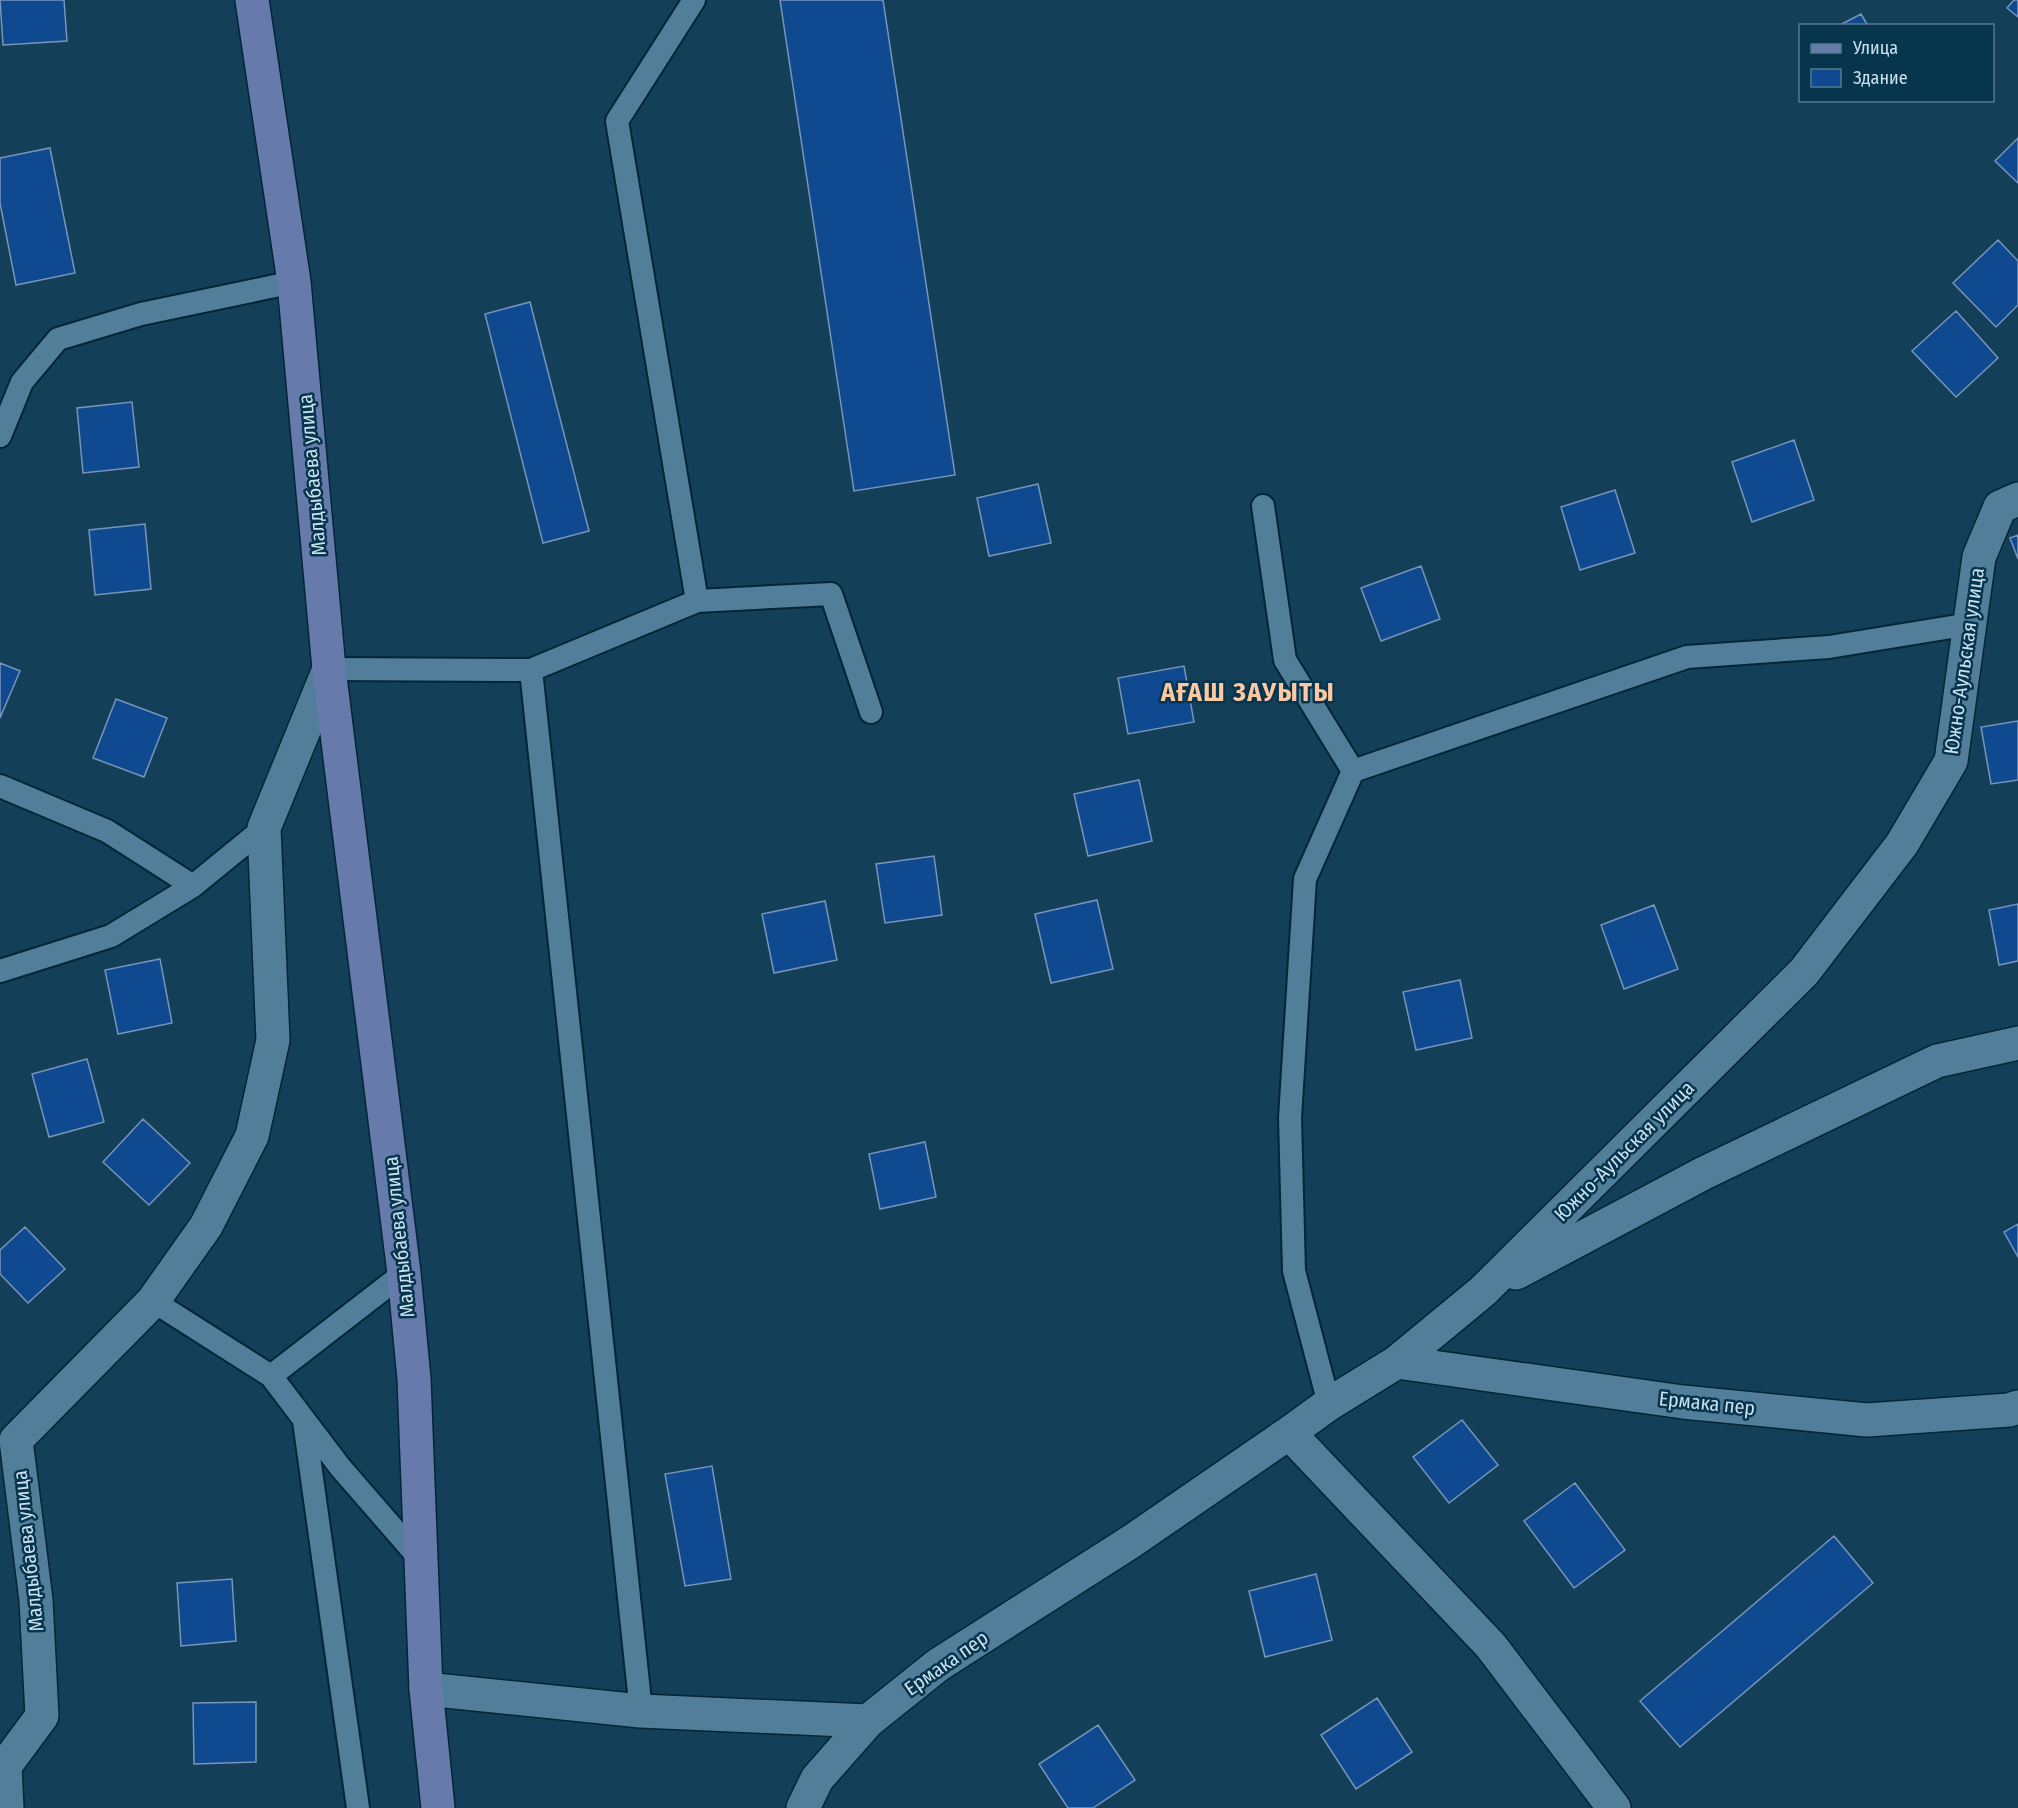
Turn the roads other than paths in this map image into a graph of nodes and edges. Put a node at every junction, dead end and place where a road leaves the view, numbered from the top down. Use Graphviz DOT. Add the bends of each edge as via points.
graph roads {
  1 [pos="252,0"];
  2 [pos="694,0"];
  3 [pos="294,282"];
  4 [pos="0,436"];
  5 [pos="2018,499"];
  6 [pos="1263,506"];
  7 [pos="698,601"];
  8 [pos="1970,624"];
  9 [pos="329,669"];
  10 [pos="531,670"];
  11 [pos="871,712"];
  12 [pos="1353,771"];
  13 [pos="0,786"];
  14 [pos="264,828"];
  15 [pos="193,886"];
  16 [pos="0,970"];
  17 [pos="2018,1043"];
  18 [pos="404,1273"];
  19 [pos="1483,1291"];
  20 [pos="153,1300"];
  21 [pos="1397,1362"];
  22 [pos="271,1377"];
  23 [pos="1329,1404"];
  24 [pos="2018,1407"];
  25 [pos="304,1421"];
  26 [pos="1289,1433"];
  27 [pos="8,1446"];
  28 [pos="419,1558"];
  29 [pos="426,1689"];
  30 [pos="641,1711"];
  31 [pos="868,1721"];
  32 [pos="7,1808"];
  33 [pos="358,1808"];
  34 [pos="438,1808"];
  35 [pos="803,1808"];
  36 [pos="1614,1808"];
  1 -- 3 [label="main road, Малдыбаева улица"];
  2 -- 7 [label="lane" via="617,121"];
  3 -- 4 [label="lane" via="141,314 58,339 22,382"];
  3 -- 9 [label="main road, Малдыбаева улица"];
  5 -- 8 [label="street, Южно-Аульская улица" via="2000,507 1979,557"];
  6 -- 12 [label="lane" via="1285,660"];
  7 -- 10 [label="lane"];
  7 -- 11 [label="lane" via="831,594"];
  8 -- 12 [label="lane" via="1829,647 1688,657"];
  8 -- 19 [label="street, Южно-Аульская улица" via="1952,761 1902,844 1804,972"];
  9 -- 10 [label="lane"];
  9 -- 14 [label="street, Малдыбаева улица"];
  9 -- 18 [label="main road, Малдыбаева улица"];
  10 -- 30 [label="lane"];
  12 -- 23 [label="lane" via="1305,879 1290,1118 1294,1271"];
  13 -- 15 [label="lane" via="107,831"];
  14 -- 15 [label="lane, Малдыбаева улица"];
  14 -- 20 [label="street, Малдыбаева улица" via="273,1040 252,1136 206,1226"];
  15 -- 16 [label="lane, Малдыбаева улица" via="111,936"];
  17 -- 19 [label="street, Южно-Аульская улица" via="1936,1061 1704,1173"];
  18 -- 22 [label="lane"];
  18 -- 28 [label="main road, Малдыбаева улица" via="414,1379"];
  19 -- 21 [label="street, Ермака пер"];
  20 -- 22 [label="lane"];
  20 -- 27 [label="street, Малдыбаева улица"];
  21 -- 23 [label="street, Ермака пер"];
  21 -- 24 [label="street, Ермака пер" via="1683,1402 1868,1420"];
  22 -- 25 [label="lane"];
  23 -- 26 [label="street, Ермака пер"];
  25 -- 28 [label="lane"];
  25 -- 33 [label="lane"];
  26 -- 31 [label="street, Ермака пер" via="1132,1541 938,1665"];
  26 -- 36 [label="street" via="1491,1646"];
  27 -- 32 [label="street, Малдыбаева улица" via="36,1600 42,1716 5,1766"];
  28 -- 29 [label="main road, Малдыбаева улица"];
  29 -- 30 [label="street"];
  29 -- 34 [label="main road, Малдыбаева улица"];
  30 -- 31 [label="street"];
  31 -- 35 [label="street, Ермака пер" via="817,1779"];
}
